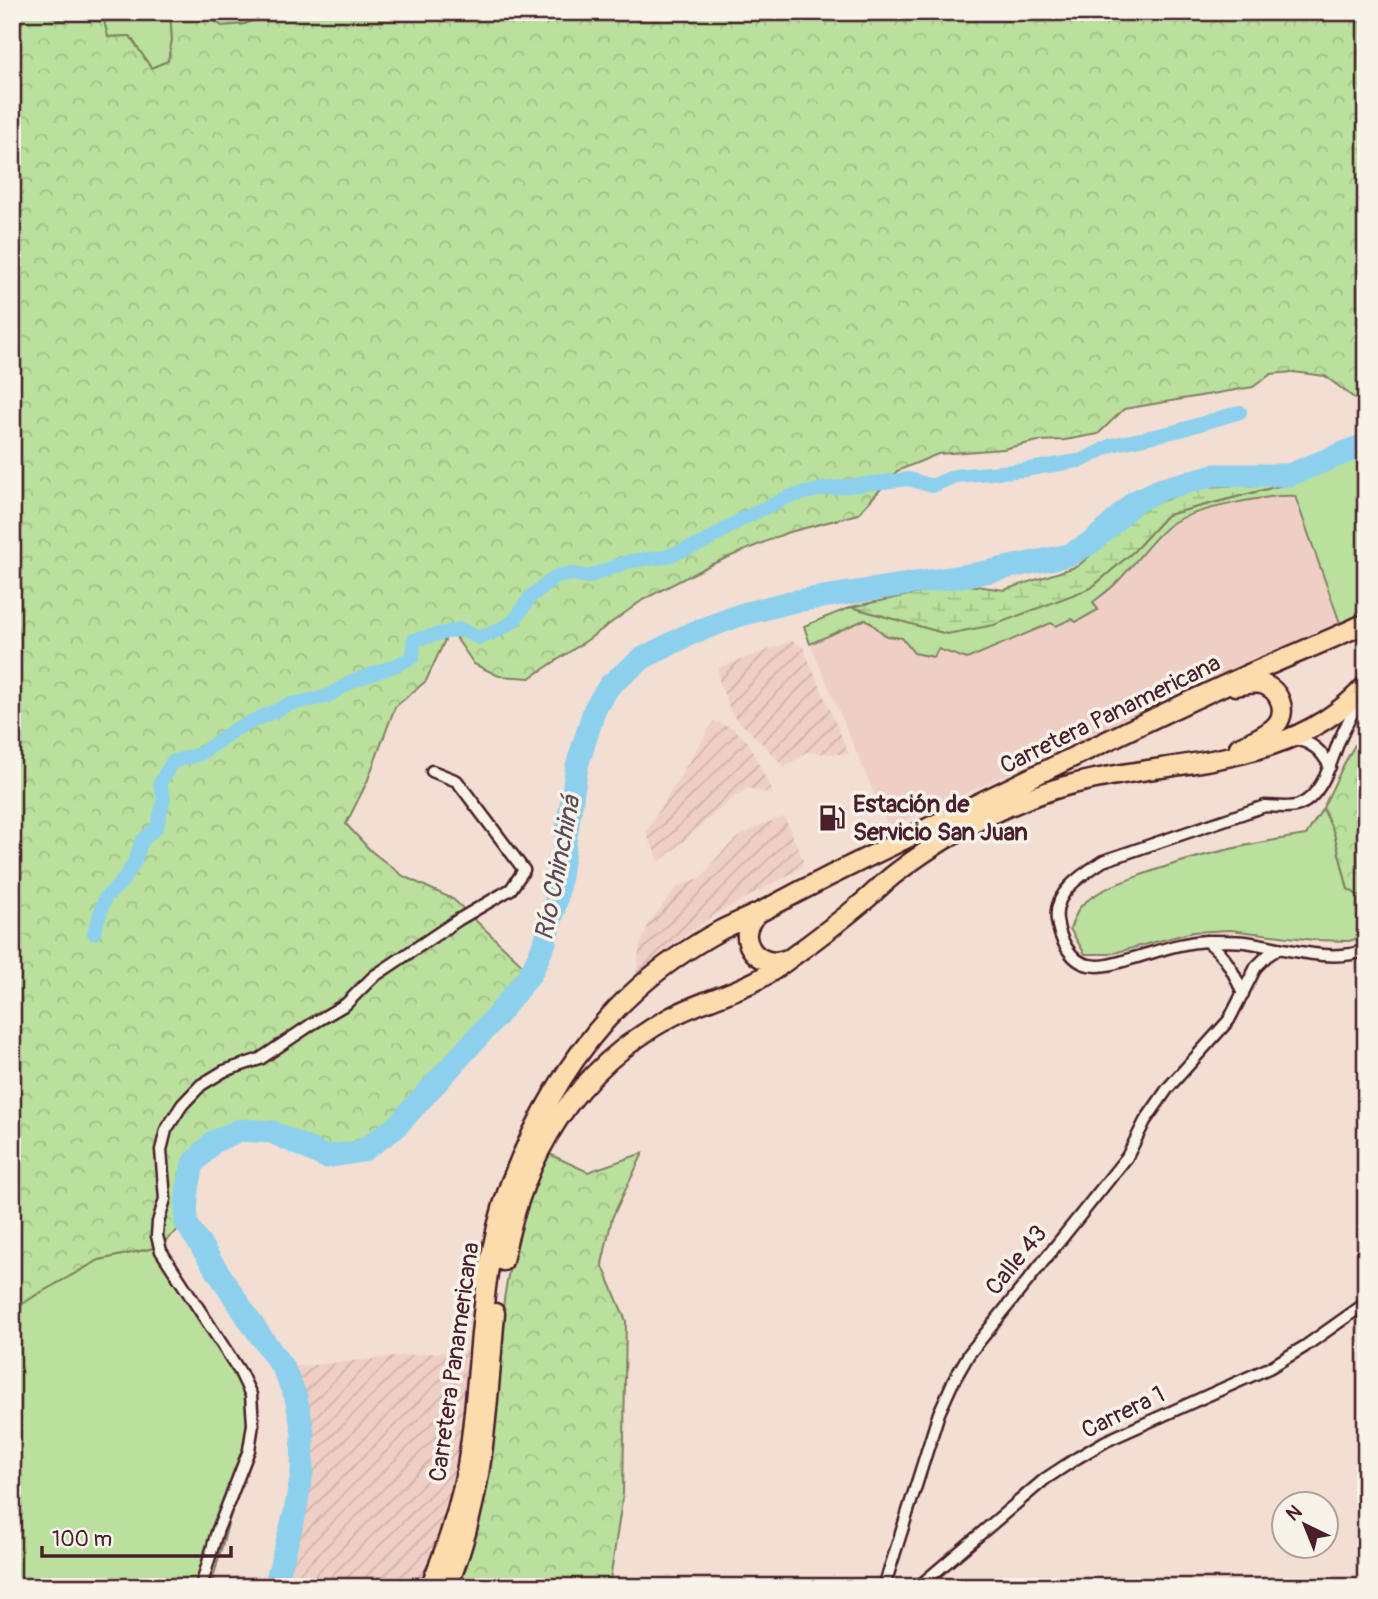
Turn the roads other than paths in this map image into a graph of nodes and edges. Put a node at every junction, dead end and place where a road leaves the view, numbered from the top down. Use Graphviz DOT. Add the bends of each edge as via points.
graph roads {
  1 [pos="1366,623"];
  2 [pos="1366,687"];
  3 [pos="1219,688"];
  4 [pos="1291,739"];
  5 [pos="1207,761"];
  6 [pos="1330,767"];
  7 [pos="432,771"];
  8 [pos="765,909"];
  9 [pos="1207,941"];
  10 [pos="1279,948"];
  11 [pos="1366,950"];
  12 [pos="790,959"];
  13 [pos="1243,994"];
  14 [pos="1366,1303"];
  15 [pos="201,1587"];
  16 [pos="430,1587"];
  17 [pos="447,1587"];
  18 [pos="884,1587"];
  19 [pos="918,1587"];
  1 -- 3 [label="highway, Carretera Panamericana"];
  2 -- 4 [label="highway, Carretera Panamericana" via="1341,709"];
  2 -- 6 [label="street"];
  3 -- 5 [label="highway" via="1265,685 1278,695 1282,713 1277,724 1256,739"];
  3 -- 8 [label="highway, Carretera Panamericana"];
  4 -- 5 [label="highway, Carretera Panamericana"];
  4 -- 6 [label="street" via="1315,746"];
  5 -- 12 [label="highway, Carretera Panamericana" via="1084,781 980,820 895,874"];
  6 -- 9 [label="street" via="1308,800 1298,805 1265,806 1103,860 1063,893 1056,916 1059,935 1070,953 1086,965 1106,966"];
  7 -- 15 [label="street" via="457,781 524,870 512,889 447,927 373,978 346,1004 260,1059 224,1071 201,1085 166,1130 161,1150 166,1199 157,1236 161,1251 251,1395 249,1450"];
  8 -- 12 [label="highway" via="749,925 750,948 768,962"];
  8 -- 16 [label="highway, Carretera Panamericana" via="721,930 664,967 602,1023 549,1100 529,1139 495,1238 470,1447 459,1504"];
  9 -- 10 [label="street"];
  9 -- 13 [label="street" via="1229,963"];
  10 -- 11 [label="street" via="1325,956"];
  10 -- 13 [label="street, Calle 43" via="1256,967"];
  12 -- 17 [label="highway, Carretera Panamericana" via="748,985 673,1016 641,1035 584,1084 541,1147 507,1240 495,1303 484,1446 474,1507"];
  13 -- 18 [label="street, Calle 43" via="1229,1020 1145,1121 1126,1157 969,1354 939,1413"];
  14 -- 19 [label="street, Carrera 1" via="1269,1368 1077,1458 1045,1479"];
}
